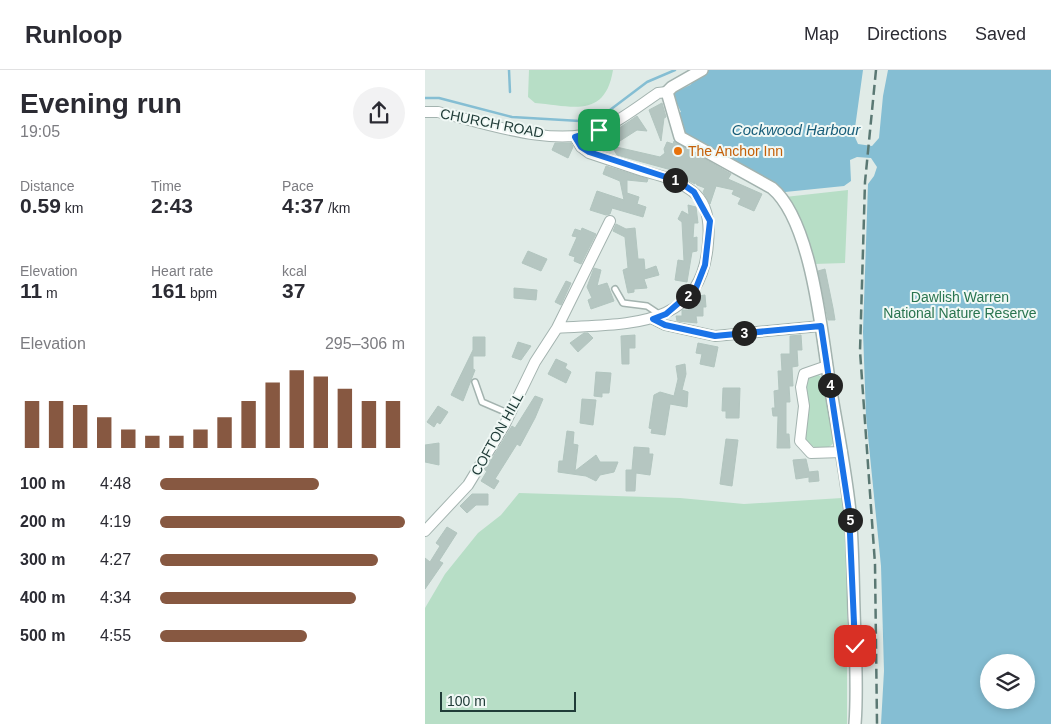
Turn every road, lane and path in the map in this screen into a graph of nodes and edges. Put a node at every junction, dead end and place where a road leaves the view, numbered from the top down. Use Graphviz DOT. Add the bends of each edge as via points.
graph roads {
  1 [pos="702,70"];
  2 [pos="667,92"];
  3 [pos="425,112"];
  4 [pos="575,137"];
  5 [pos="611,221"];
  6 [pos="615,289"];
  7 [pos="657,317"];
  8 [pos="821,326"];
  9 [pos="557,328"];
  10 [pos="827,366"];
  11 [pos="475,382"];
  12 [pos="510,414"];
  13 [pos="842,452"];
  14 [pos="425,531"];
  15 [pos="855,724"];
  1 -- 2 [label="street"];
  2 -- 4 [label="street, CHURCH ROAD" via="658,93 599,130"];
  2 -- 8 [label="street" via="680,137 772,188 785,201 802,242"];
  3 -- 4 [label="street, CHURCH ROAD" via="438,112 530,133"];
  4 -- 7 [label="street" via="589,152 678,181 694,192 710,221 705,265 699,283 689,295"];
  5 -- 9 [label="street, COFTON HILL"];
  6 -- 7 [label="lane" via="623,303 647,306"];
  7 -- 8 [label="street" via="665,325 715,336"];
  7 -- 9 [label="street"];
  8 -- 10 [label="street"];
  9 -- 12 [label="street, COFTON HILL" via="535,362"];
  10 -- 13 [label="street"];
  10 -- 13 [label="street" via="804,374 800,441 811,453"];
  11 -- 12 [label="lane" via="482,402"];
  12 -- 14 [label="street, COFTON HILL" via="468,485"];
  13 -- 15 [label="street" via="853,555"];
}
